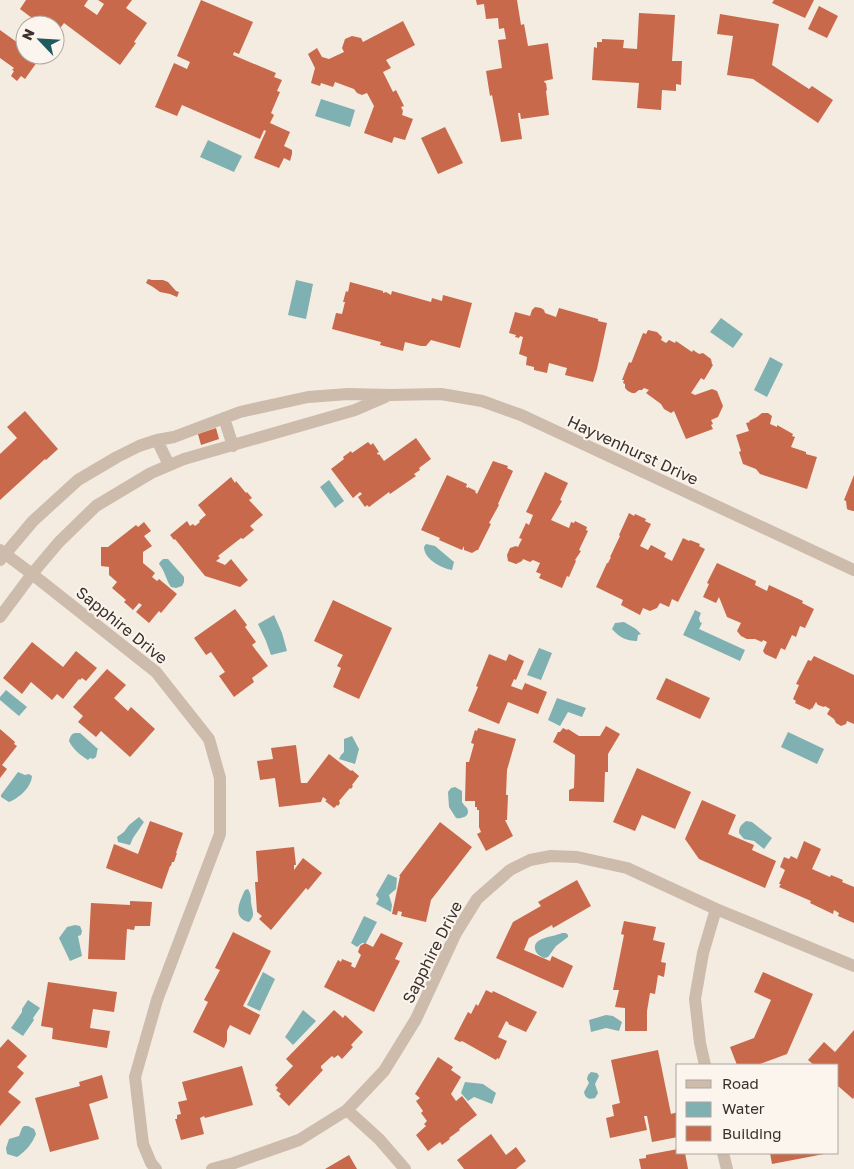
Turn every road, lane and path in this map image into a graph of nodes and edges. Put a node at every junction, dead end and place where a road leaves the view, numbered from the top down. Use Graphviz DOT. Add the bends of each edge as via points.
graph roads {
  1 [pos="390,395"];
  2 [pos="224,418"];
  3 [pos="157,440"];
  4 [pos="233,446"];
  5 [pos="169,465"];
  6 [pos="2,555"];
  7 [pos="854,570"];
  8 [pos="32,574"];
  9 [pos="0,617"];
  10 [pos="716,909"];
  11 [pos="854,966"];
  12 [pos="704,1064"];
  13 [pos="347,1110"];
  14 [pos="723,1154"];
  15 [pos="156,1169"];
  16 [pos="212,1169"];
  17 [pos="405,1169"];
  18 [pos="727,1169"];
  1 -- 2 [label="street, Hayvenhurst Drive" via="308,397"];
  1 -- 4 [label="street, Hayvenhurst Drive" via="355,410"];
  1 -- 7 [label="street, Hayvenhurst Drive" via="441,394 482,401 521,415"];
  2 -- 3 [label="street, Hayvenhurst Drive"];
  2 -- 4 [label="street"];
  3 -- 5 [label="street"];
  3 -- 6 [label="street, Hayvenhurst Drive" via="117,457 78,480"];
  4 -- 5 [label="street, Hayvenhurst Drive"];
  5 -- 8 [label="street, Hayvenhurst Drive" via="96,506"];
  6 -- 8 [label="street, Sapphire Drive"];
  8 -- 9 [label="street, Hayvenhurst Drive"];
  8 -- 15 [label="street, Sapphire Drive" via="156,672 209,739 220,778 220,834 157,1000 135,1077 144,1144"];
  10 -- 11 [label="street, Sapphire Drive"];
  10 -- 12 [label="street" via="703,953 695,999"];
  10 -- 13 [label="street, Sapphire Drive" via="628,868 577,857 551,856 530,860 510,870 477,900 456,933 416,1018 384,1071"];
  13 -- 16 [label="street, Sapphire Drive" via="299,1140"];
  13 -- 17 [label="street"];
  14 -- 18 [label="street"];
}
